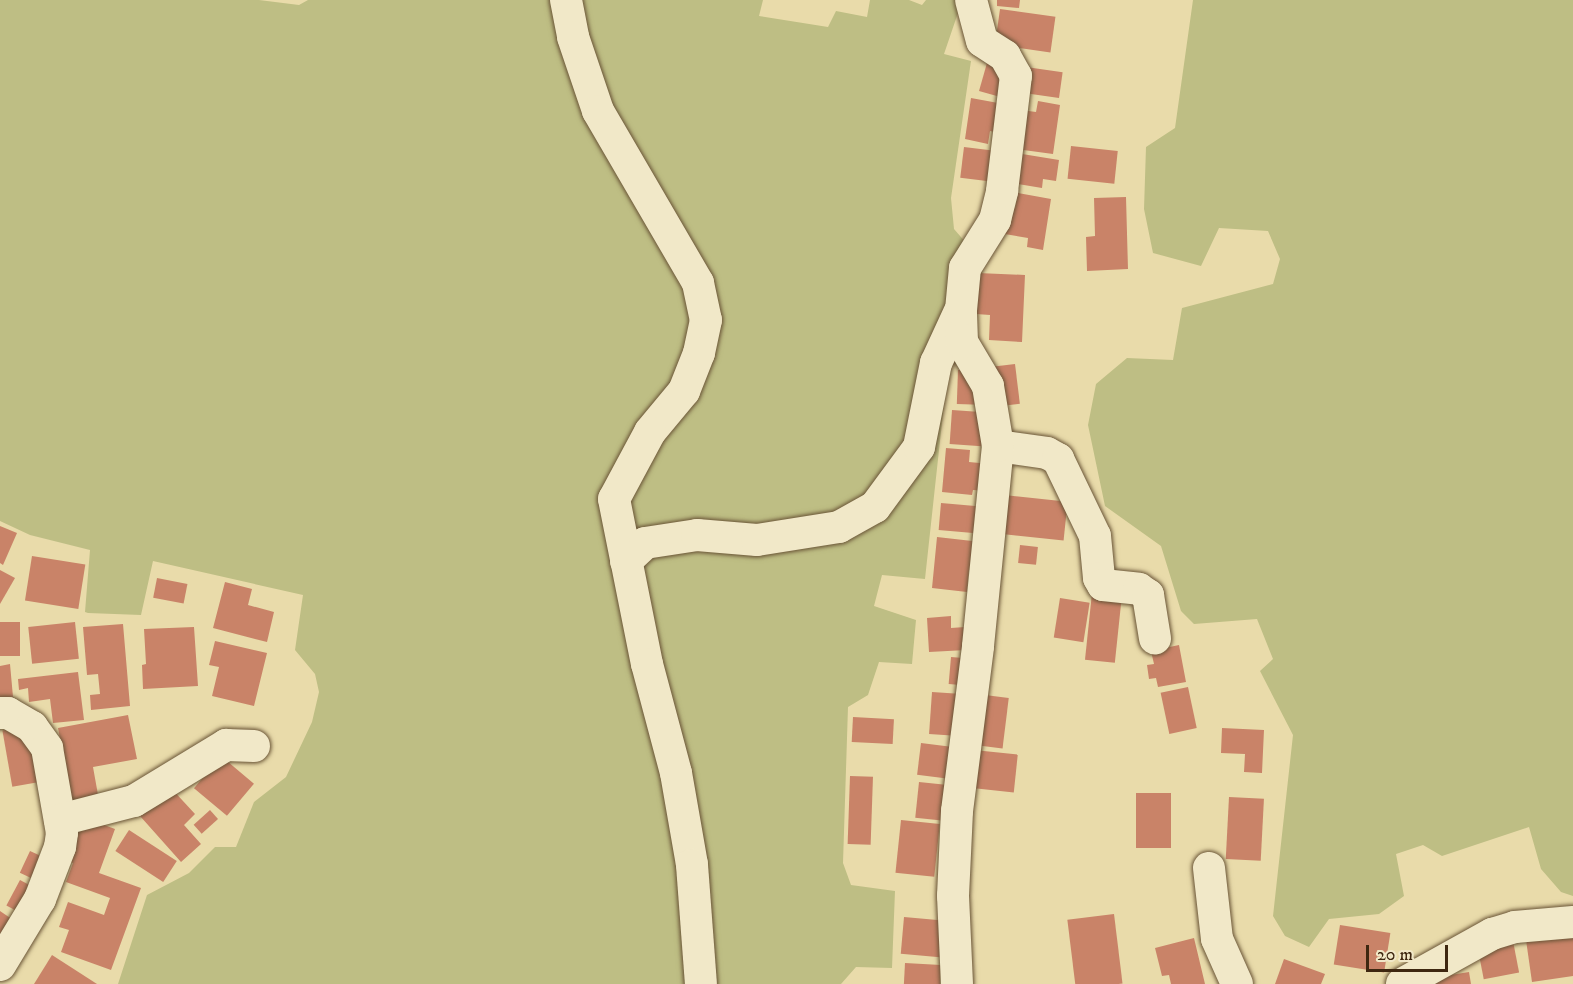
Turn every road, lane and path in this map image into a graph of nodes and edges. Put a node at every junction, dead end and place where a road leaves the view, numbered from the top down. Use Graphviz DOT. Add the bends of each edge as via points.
graph roads {
  1 [pos="566,0"];
  2 [pos="971,0"];
  3 [pos="961,310"];
  4 [pos="998,446"];
  5 [pos="626,561"];
  6 [pos="1155,638"];
  7 [pos="3,715"];
  8 [pos="254,746"];
  9 [pos="60,820"];
  10 [pos="1209,868"];
  11 [pos="1573,922"];
  12 [pos="0,965"];
  13 [pos="701,984"];
  14 [pos="957,984"];
  15 [pos="1237,984"];
  16 [pos="1401,984"];
  1 -- 5 [label="street" via="573,37 598,111 698,283 706,320 699,353 684,391 650,432 614,499"];
  2 -- 3 [label="street" via="982,40 1005,56 1016,76 1002,191 995,220 965,268"];
  3 -- 4 [label="street" via="962,342 988,386"];
  3 -- 5 [label="street" via="936,363 919,447 875,507 839,527 758,540 697,535 645,543"];
  4 -- 6 [label="street" via="1047,453 1058,459 1095,536 1099,578 1103,585 1139,588 1148,596"];
  4 -- 14 [label="street" via="957,811 953,896"];
  5 -- 13 [label="street" via="678,785 692,865"];
  7 -- 9 [label="street" via="32,727 46,748"];
  8 -- 9 [label="street" via="226,745 134,801"];
  9 -- 12 [label="street" via="60,847 40,899"];
  10 -- 15 [label="street" via="1217,939"];
  11 -- 16 [label="street" via="1515,927 1492,934"];
}
